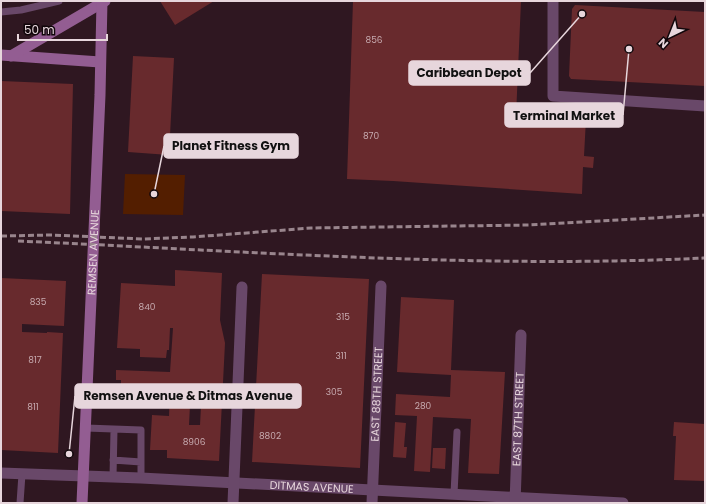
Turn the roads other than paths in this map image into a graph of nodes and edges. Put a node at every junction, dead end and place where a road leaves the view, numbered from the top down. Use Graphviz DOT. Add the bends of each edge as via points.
graph roads {
  1 [pos="59,1"];
  2 [pos="553,1"];
  3 [pos="103,2"];
  4 [pos="1,12"];
  5 [pos="6,55"];
  6 [pos="100,62"];
  7 [pos="705,106"];
  8 [pos="381,286"];
  9 [pos="242,287"];
  10 [pos="521,335"];
  11 [pos="86,428"];
  12 [pos="114,430"];
  13 [pos="457,432"];
  14 [pos="113,460"];
  15 [pos="141,462"];
  16 [pos="1,472"];
  17 [pos="22,474"];
  18 [pos="84,476"];
  19 [pos="113,477"];
  20 [pos="141,478"];
  21 [pos="234,483"];
  22 [pos="373,490"];
  23 [pos="454,494"];
  24 [pos="515,500"];
  25 [pos="589,502"];
  26 [pos="20,503"];
  27 [pos="82,503"];
  28 [pos="233,503"];
  29 [pos="372,503"];
  30 [pos="623,503"];
  1 -- 4 [label="lane"];
  2 -- 7 [label="street" via="553,96"];
  3 -- 5 [label="main road"];
  3 -- 6 [label="main road, REMSEN AVENUE"];
  5 -- 6 [label="main road"];
  6 -- 11 [label="main road, REMSEN AVENUE"];
  8 -- 22 [label="street, EAST 88TH STREET"];
  9 -- 21 [label="street"];
  10 -- 24 [label="street, EAST 87TH STREET"];
  11 -- 12 [label="lane"];
  11 -- 18 [label="main road, REMSEN AVENUE"];
  12 -- 14 [label="lane" via="118,445"];
  12 -- 15 [label="lane" via="141,430 138,446"];
  13 -- 23 [label="lane"];
  14 -- 15 [label="lane"];
  14 -- 19 [label="lane"];
  15 -- 20 [label="lane"];
  16 -- 17 [label="street, DITMAS AVENUE"];
  17 -- 18 [label="street, DITMAS AVENUE"];
  17 -- 26 [label="lane"];
  18 -- 19 [label="street, DITMAS AVENUE"];
  18 -- 27 [label="main road, REMSEN AVENUE"];
  19 -- 20 [label="street, DITMAS AVENUE"];
  20 -- 21 [label="street, DITMAS AVENUE"];
  21 -- 22 [label="street, DITMAS AVENUE"];
  21 -- 28 [label="street"];
  22 -- 23 [label="street, DITMAS AVENUE"];
  22 -- 29 [label="street, EAST 88TH STREET"];
  23 -- 24 [label="street, DITMAS AVENUE"];
  24 -- 25 [label="street, DITMAS AVENUE"];
  25 -- 30 [label="street, DITMAS AVENUE"];
}
